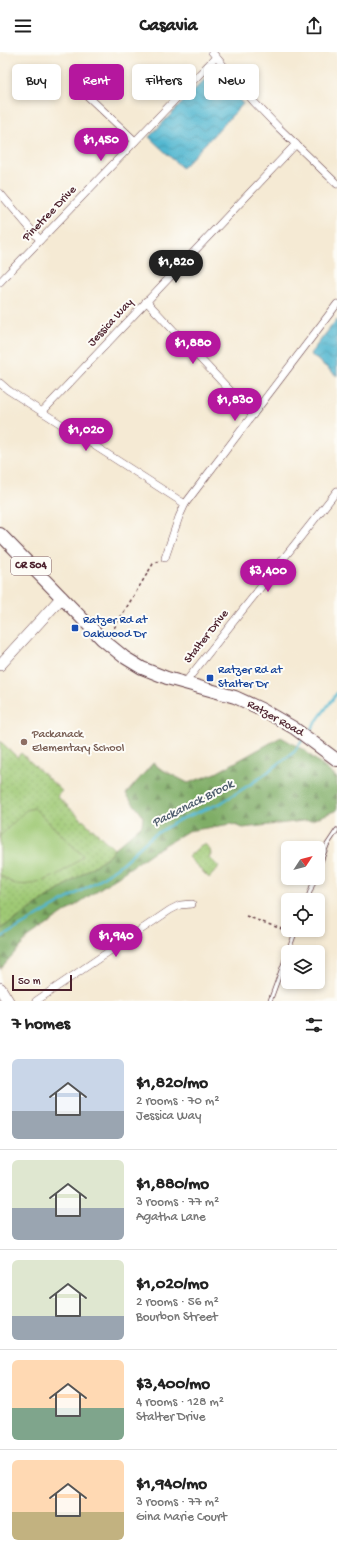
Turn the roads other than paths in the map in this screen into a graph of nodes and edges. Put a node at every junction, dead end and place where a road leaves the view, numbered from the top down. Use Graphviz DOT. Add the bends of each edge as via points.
graph roads {
  1 [pos="214,54"];
  2 [pos="92,100"];
  3 [pos="135,141"];
  4 [pos="296,144"];
  5 [pos="337,184"];
  6 [pos="0,193"];
  7 [pos="40,240"];
  8 [pos="0,282"];
  9 [pos="146,301"];
  10 [pos="337,304"];
  11 [pos="0,383"];
  12 [pos="42,412"];
  13 [pos="253,415"];
  14 [pos="337,490"];
  15 [pos="185,504"];
  16 [pos="0,534"];
  17 [pos="165,558"];
  18 [pos="62,597"];
  19 [pos="0,665"];
  20 [pos="184,684"];
  21 [pos="337,760"];
  22 [pos="337,830"];
  23 [pos="325,850"];
  24 [pos="192,904"];
  25 [pos="292,937"];
  26 [pos="0,988"];
  27 [pos="8,1001"];
  28 [pos="36,1001"];
  29 [pos="270,1001"];
  1 -- 3 [label="street, Pinetree Drive"];
  1 -- 4 [label="street" via="254,102"];
  2 -- 3 [label="street"];
  3 -- 7 [label="street, Pinetree Drive"];
  4 -- 5 [label="street"];
  4 -- 9 [label="street, Jessica Way"];
  6 -- 7 [label="street"];
  7 -- 8 [label="street, Pinetree Drive"];
  9 -- 12 [label="street, Jessica Way"];
  9 -- 13 [label="street"];
  10 -- 13 [label="street"];
  11 -- 12 [label="street"];
  12 -- 15 [label="street"];
  13 -- 15 [label="street"];
  14 -- 20 [label="street, Stalter Drive"];
  15 -- 17 [label="street"];
  16 -- 18 [label="main road, Ratzer Road / CR 504"];
  18 -- 19 [label="street"];
  18 -- 20 [label="main road, Ratzer Road / CR 504" via="106,642 131,662"];
  20 -- 21 [label="main road, Ratzer Road / CR 504" via="235,697 277,718"];
  22 -- 23 [label="lane"];
  24 -- 28 [label="street" via="180,905 170,910"];
  25 -- 29 [label="lane"];
  26 -- 27 [label="street"];
}
